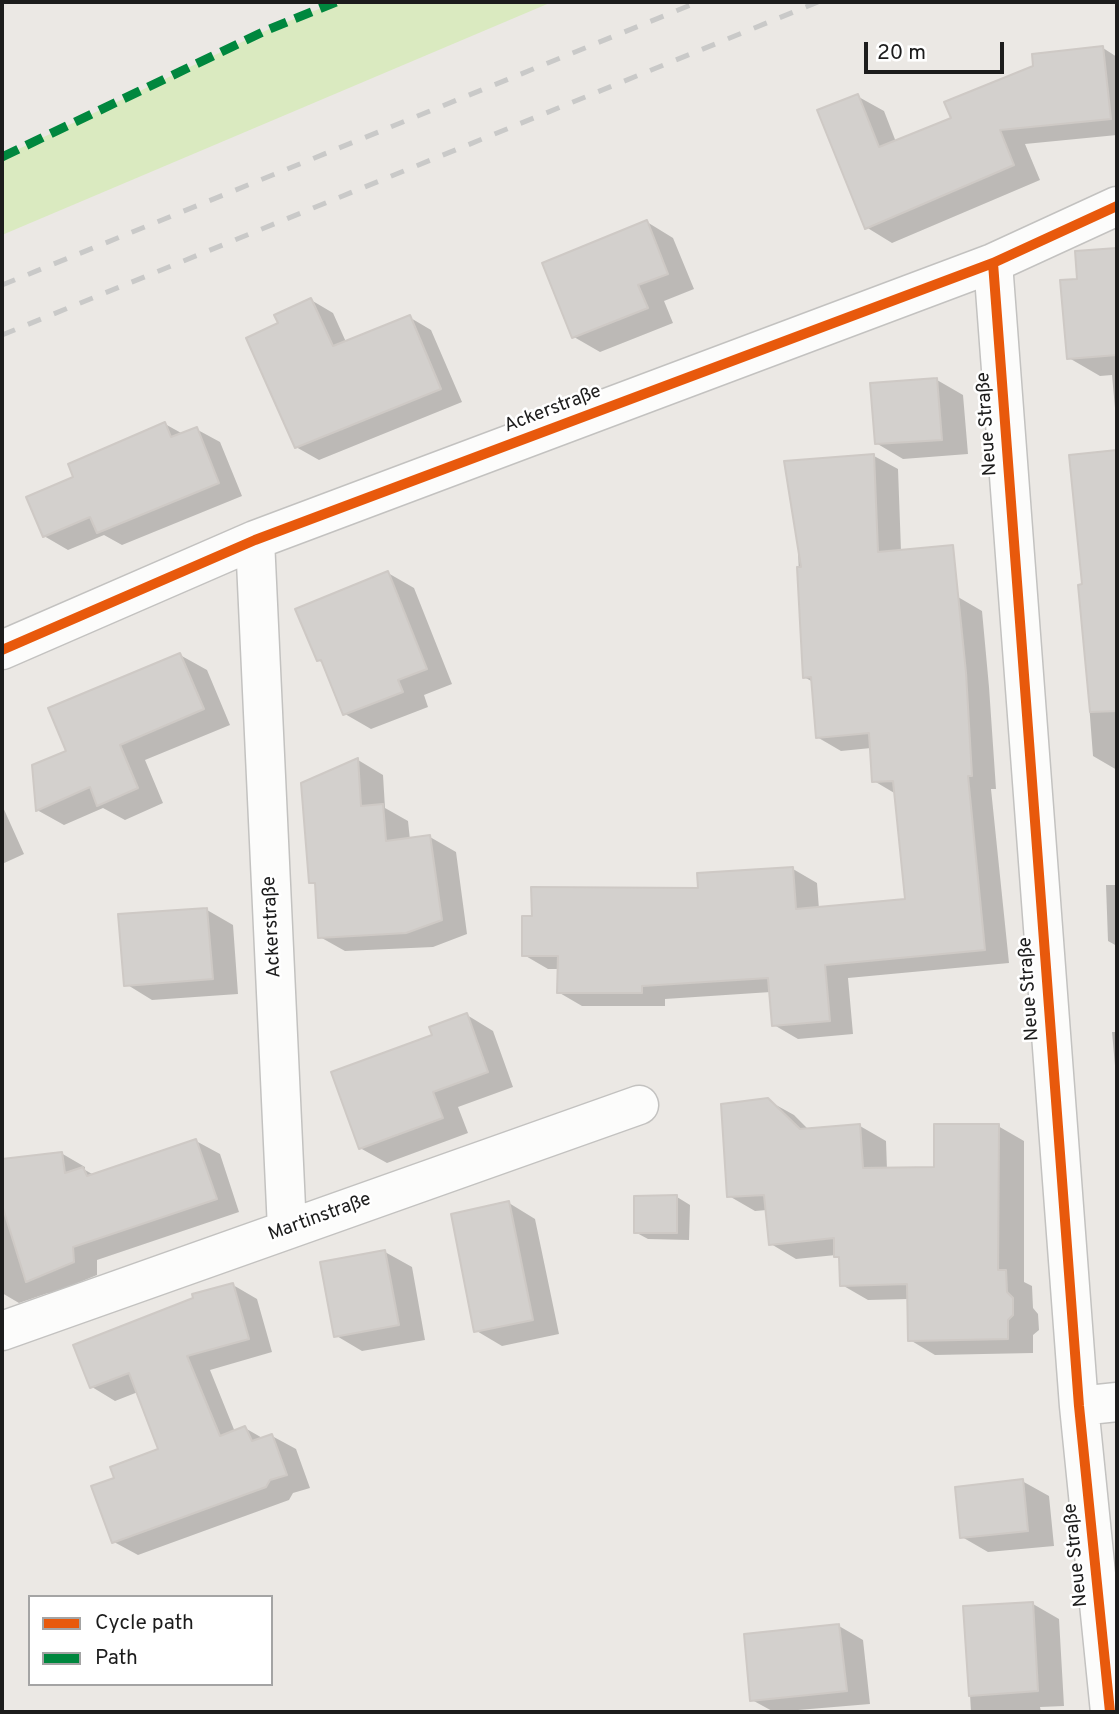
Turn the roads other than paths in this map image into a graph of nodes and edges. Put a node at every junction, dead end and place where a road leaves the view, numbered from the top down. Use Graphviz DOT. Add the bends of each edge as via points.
graph roads {
  1 [pos="1117,206"];
  2 [pos="993,263"];
  3 [pos="256,540"];
  4 [pos="2,650"];
  5 [pos="639,1105"];
  6 [pos="287,1229"];
  7 [pos="2,1331"];
  8 [pos="1117,1402"];
  9 [pos="1079,1406"];
  10 [pos="1110,1712"];
  1 -- 2 [label="street, Ackerstraße"];
  2 -- 3 [label="street, Ackerstraße"];
  2 -- 9 [label="street, Neue Straße"];
  3 -- 4 [label="street, Ackerstraße"];
  3 -- 6 [label="street, Ackerstraße"];
  5 -- 6 [label="street, Martinstraße"];
  6 -- 7 [label="street, Martinstraße"];
  8 -- 9 [label="street"];
  9 -- 10 [label="street, Neue Straße"];
}
